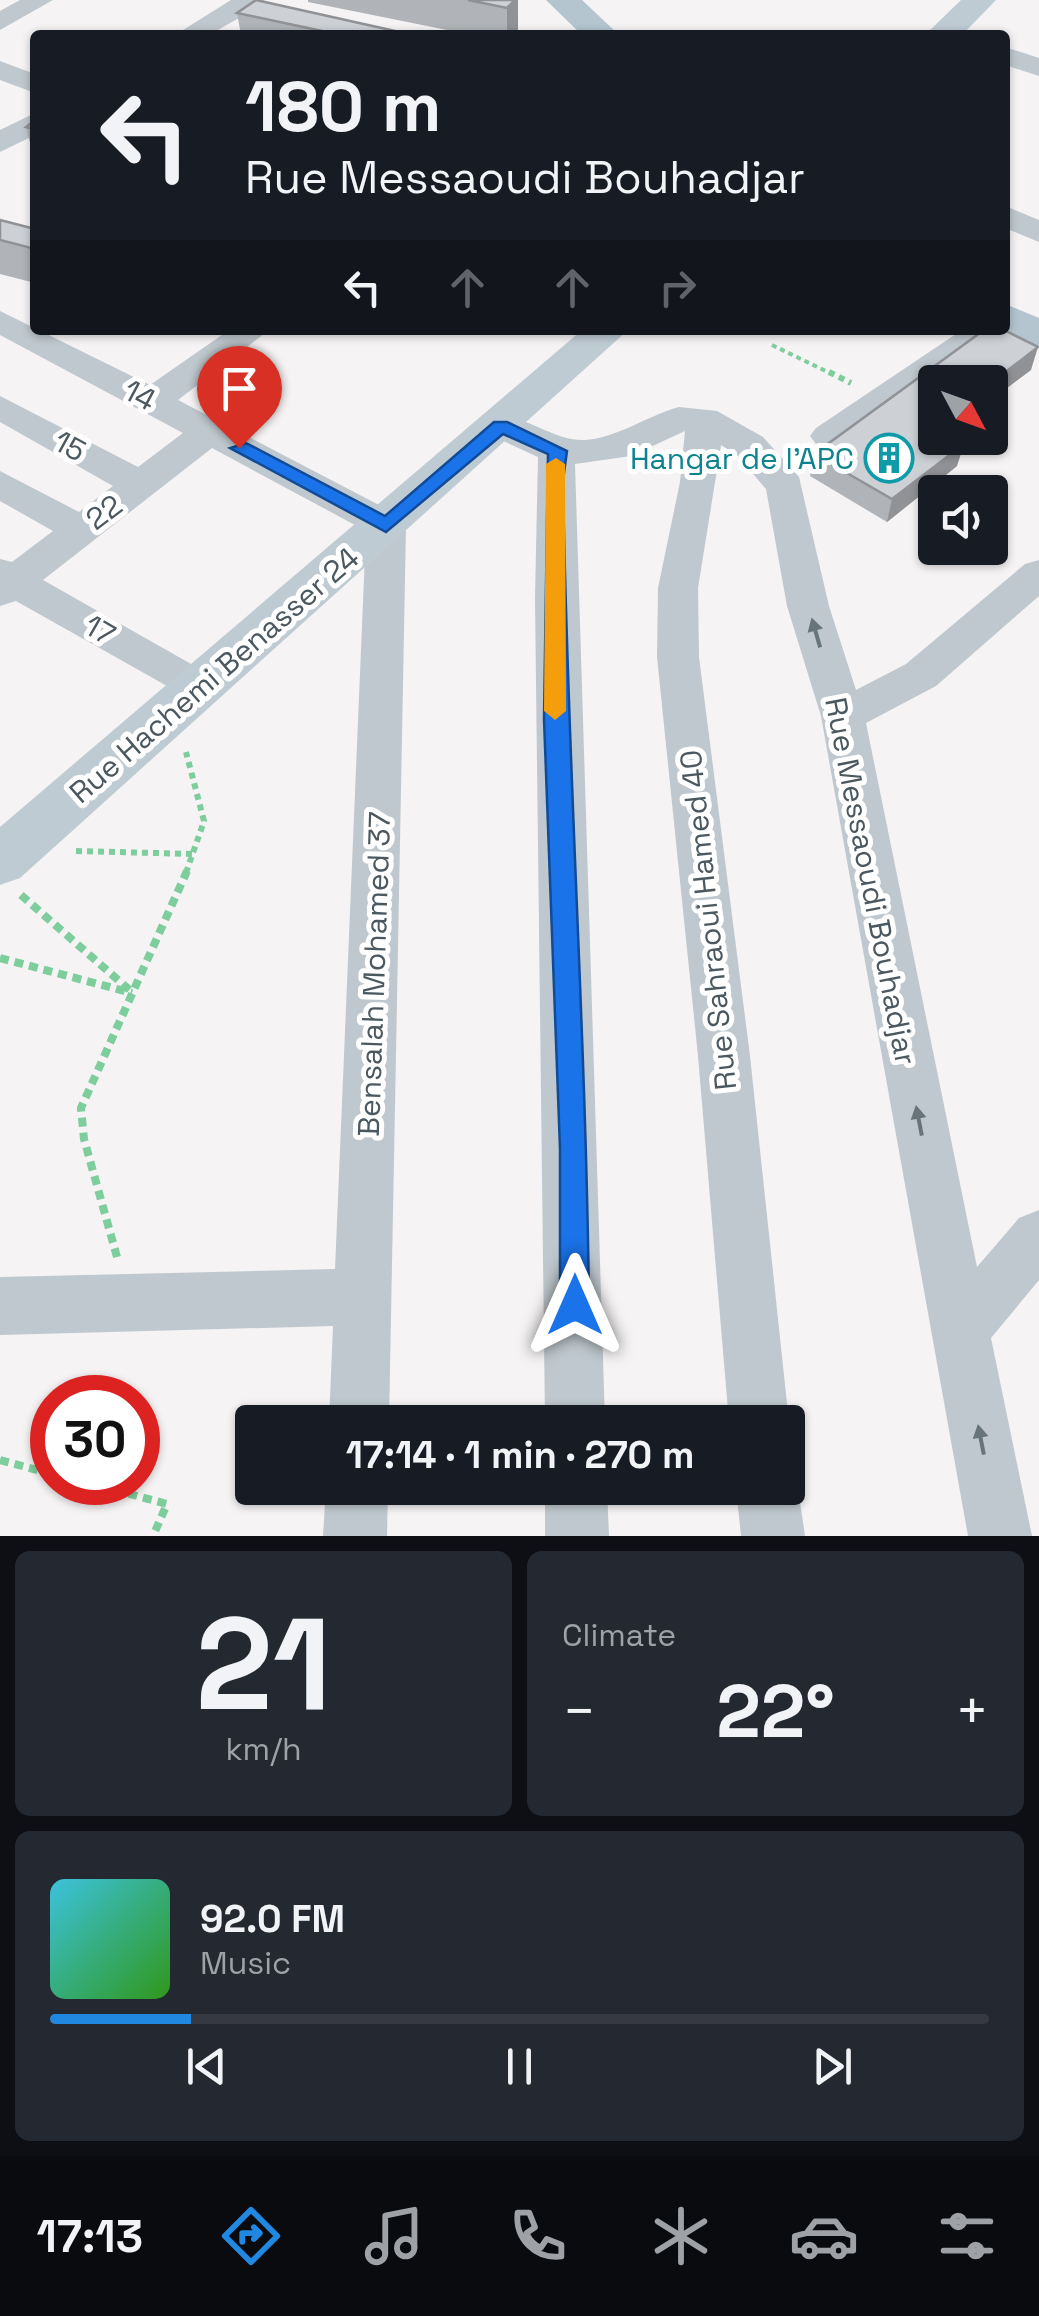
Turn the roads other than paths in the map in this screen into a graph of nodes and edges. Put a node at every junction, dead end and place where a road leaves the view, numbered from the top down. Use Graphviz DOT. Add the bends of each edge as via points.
graph roads {
  1 [pos="40,0"];
  2 [pos="284,0"];
  3 [pos="562,0"];
  4 [pos="980,0"];
  5 [pos="248,8"];
  6 [pos="0,22"];
  7 [pos="200,30"];
  8 [pos="228,30"];
  9 [pos="334,30"];
  10 [pos="596,30"];
  11 [pos="951,30"];
  12 [pos="1010,56"];
  13 [pos="1039,68"];
  14 [pos="0,70"];
  15 [pos="30,82"];
  16 [pos="0,89"];
  17 [pos="30,101"];
  18 [pos="30,125"];
  19 [pos="0,142"];
  20 [pos="30,145"];
  21 [pos="0,162"];
  22 [pos="1010,218"];
  23 [pos="1039,232"];
  24 [pos="1010,320"];
  25 [pos="2,323"];
  26 [pos="1039,334"];
  27 [pos="245,335"];
  28 [pos="602,335"];
  29 [pos="978,335"];
  30 [pos="152,401"];
  31 [pos="0,407"];
  32 [pos="704,419"];
  33 [pos="501,426"];
  34 [pos="210,432"];
  35 [pos="829,436"];
  36 [pos="558,451"];
  37 [pos="0,484"];
  38 [pos="140,485"];
  39 [pos="386,526"];
  40 [pos="81,530"];
  41 [pos="1039,574"];
  42 [pos="5,582"];
  43 [pos="187,698"];
  44 [pos="842,716"];
  45 [pos="10,866"];
  46 [pos="1039,1237"];
  47 [pos="364,1296"];
  48 [pos="0,1306"];
  49 [pos="959,1332"];
  50 [pos="360,1405"];
  51 [pos="575,1405"];
  52 [pos="757,1405"];
  53 [pos="356,1505"];
  54 [pos="576,1505"];
  55 [pos="769,1505"];
  56 [pos="355,1536"];
  57 [pos="577,1536"];
  58 [pos="773,1536"];
  59 [pos="1000,1536"];
  1 -- 6 [label="street"];
  2 -- 5 [label="street"];
  3 -- 10 [label="main road"];
  4 -- 11 [label="main road"];
  5 -- 7 [label="street"];
  5 -- 8 [label="street"];
  5 -- 9 [label="street"];
  12 -- 13 [label="street"];
  14 -- 15 [label="street"];
  16 -- 17 [label="street"];
  18 -- 19 [label="street"];
  20 -- 21 [label="street"];
  22 -- 23 [label="street"];
  24 -- 26 [label="main road"];
  25 -- 30 [label="street, 14"];
  27 -- 30 [label="street"];
  28 -- 33 [label="main road, Rue Hachemi Benasser 24"];
  29 -- 35 [label="street"];
  30 -- 34 [label="street, 14"];
  31 -- 38 [label="street, 15"];
  32 -- 36 [label="street" via="679,419 618,446"];
  44 -- 32 [label="street, Rue Messaoudi Bouhadjar, one-way" via="808,606 785,486 750,446"];
  32 -- 52 [label="street, Rue Sahraoui Hamed 40" via="700,482 678,588 678,657"];
  33 -- 36 [label="street"];
  33 -- 39 [label="main road, Rue Hachemi Benasser 24"];
  34 -- 38 [label="street, 22"];
  34 -- 39 [label="street, 14"];
  36 -- 51 [label="street" via="555,719 574,1149"];
  37 -- 40 [label="street"];
  38 -- 40 [label="street, 22"];
  39 -- 43 [label="main road, Rue Hachemi Benasser 24"];
  39 -- 47 [label="street, Bensalah Mohamed 37"];
  40 -- 42 [label="street, 22"];
  41 -- 44 [label="street" via="920,675"];
  42 -- 43 [label="street, 17"];
  43 -- 45 [label="main road, Rue Hachemi Benasser 24"];
  49 -- 44 [label="street, Rue Messaoudi Bouhadjar, one-way"];
  46 -- 49 [label="street"];
  47 -- 48 [label="street"];
  47 -- 50 [label="street, Bensalah Mohamed 37"];
  59 -- 49 [label="street, Rue Messaoudi Bouhadjar, one-way"];
  53 -- 56 [label="street"];
  54 -- 57 [label="street"];
  55 -- 58 [label="street"];
}
